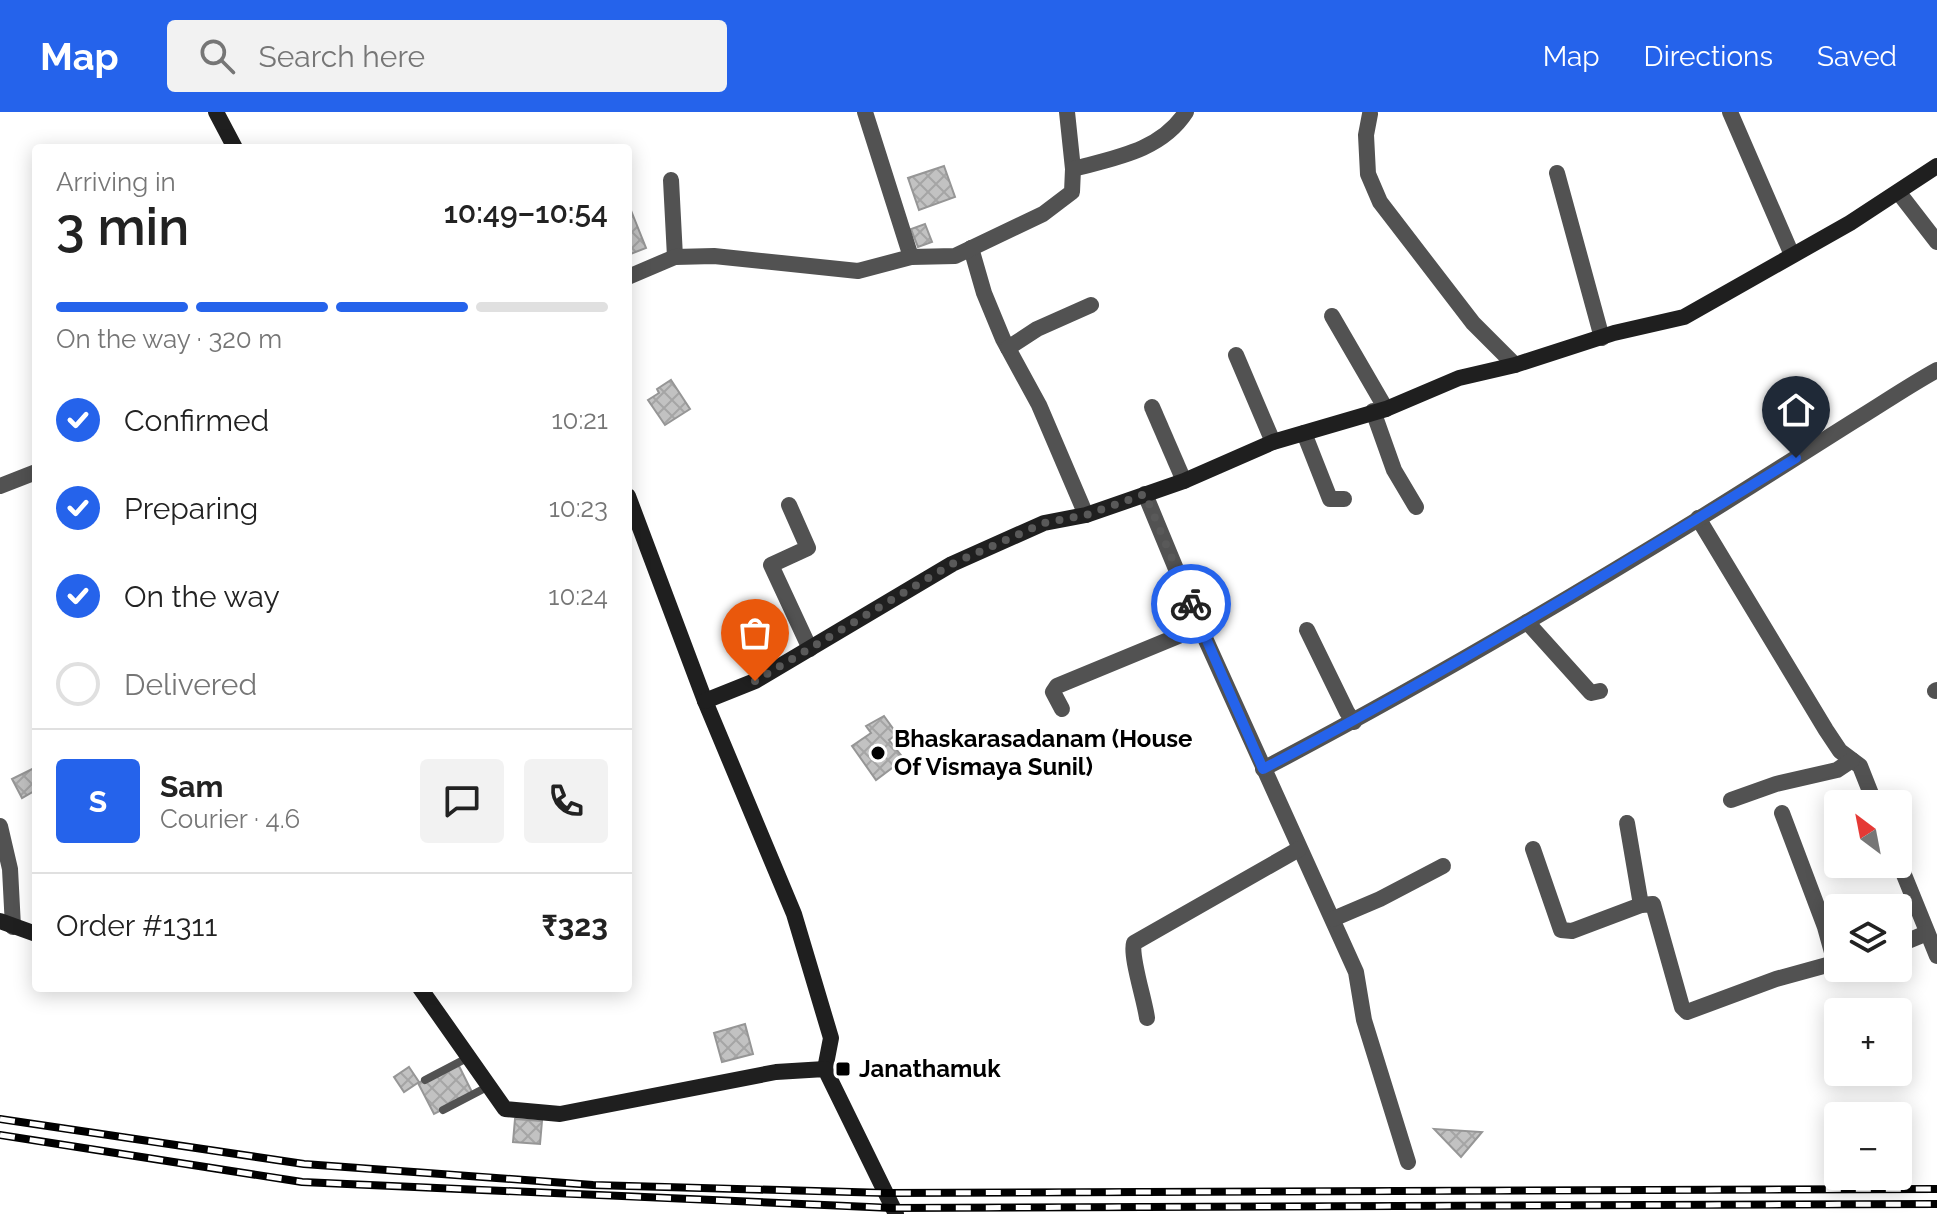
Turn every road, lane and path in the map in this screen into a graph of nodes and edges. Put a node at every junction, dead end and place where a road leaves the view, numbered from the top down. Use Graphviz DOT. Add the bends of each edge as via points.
graph roads {
  1 [pos="216,112"];
  2 [pos="865,112"];
  3 [pos="1067,112"];
  4 [pos="1186,112"];
  5 [pos="1730,112"];
  6 [pos="1370,114"];
  7 [pos="233,144"];
  8 [pos="1937,166"];
  9 [pos="1073,169"];
  10 [pos="1557,173"];
  11 [pos="671,180"];
  12 [pos="1899,193"];
  13 [pos="1937,242"];
  14 [pos="971,248"];
  15 [pos="1792,255"];
  16 [pos="675,257"];
  17 [pos="911,257"];
  18 [pos="632,275"];
  19 [pos="1091,305"];
  20 [pos="1332,316"];
  21 [pos="1602,338"];
  22 [pos="1008,348"];
  23 [pos="1236,355"];
  24 [pos="1515,365"];
  25 [pos="1937,370"];
  26 [pos="1152,407"];
  27 [pos="1379,410"];
  28 [pos="1304,433"];
  29 [pos="1273,442"];
  30 [pos="32,474"];
  31 [pos="1184,481"];
  32 [pos="0,486"];
  33 [pos="1145,494"];
  34 [pos="1344,499"];
  35 [pos="789,505"];
  36 [pos="632,507"];
  37 [pos="1416,507"];
  38 [pos="1086,515"];
  39 [pos="1698,518"];
  40 [pos="1527,622"];
  41 [pos="1200,627"];
  42 [pos="1307,630"];
  43 [pos="810,649"];
  44 [pos="1600,691"];
  45 [pos="705,701"];
  46 [pos="1062,709"];
  47 [pos="1354,722"];
  48 [pos="1852,760"];
  49 [pos="1263,769"];
  50 [pos="1869,790"];
  51 [pos="1731,800"];
  52 [pos="1782,813"];
  53 [pos="1627,823"];
  54 [pos="0,826"];
  55 [pos="1299,849"];
  56 [pos="1533,849"];
  57 [pos="1443,866"];
  58 [pos="1905,878"];
  59 [pos="1641,905"];
  60 [pos="1333,919"];
  61 [pos="7,924"];
  62 [pos="1824,924"];
  63 [pos="32,933"];
  64 [pos="1927,933"];
  65 [pos="1912,939"];
  66 [pos="1937,956"];
  67 [pos="1824,965"];
  68 [pos="423,992"];
  69 [pos="1147,1018"];
  70 [pos="469,1057"];
  71 [pos="825,1069"];
  72 [pos="425,1080"];
  73 [pos="489,1086"];
  74 [pos="443,1110"];
  75 [pos="1408,1162"];
  76 [pos="896,1214"];
  1 -- 7 [label="main road"];
  2 -- 17 [label="street"];
  3 -- 9 [label="street"];
  4 -- 9 [label="street" via="1176,128 1136,153"];
  5 -- 15 [label="street"];
  6 -- 24 [label="street" via="1368,174 1380,202 1473,323"];
  8 -- 12 [label="main road"];
  9 -- 14 [label="street" via="1072,192 1043,214"];
  10 -- 21 [label="street"];
  11 -- 16 [label="street"];
  12 -- 13 [label="street"];
  12 -- 15 [label="main road"];
  14 -- 17 [label="street" via="955,256"];
  14 -- 22 [label="street"];
  15 -- 21 [label="main road" via="1684,317"];
  16 -- 17 [label="street" via="858,271"];
  16 -- 18 [label="street"];
  19 -- 22 [label="street"];
  20 -- 27 [label="street"];
  21 -- 24 [label="main road"];
  22 -- 38 [label="street"];
  23 -- 29 [label="street"];
  24 -- 27 [label="main road" via="1459,378"];
  25 -- 39 [label="street"];
  26 -- 31 [label="street"];
  27 -- 28 [label="main road"];
  27 -- 37 [label="street" via="1394,470"];
  28 -- 29 [label="main road"];
  28 -- 34 [label="street" via="1330,499"];
  29 -- 31 [label="main road"];
  30 -- 32 [label="street"];
  31 -- 33 [label="main road"];
  33 -- 38 [label="main road"];
  33 -- 41 [label="street"];
  35 -- 43 [label="street" via="808,548 771,565"];
  36 -- 45 [label="main road"];
  38 -- 43 [label="main road" via="1044,523 952,564"];
  39 -- 40 [label="street"];
  39 -- 48 [label="street" via="1826,730"];
  40 -- 44 [label="street" via="1591,693"];
  40 -- 47 [label="street"];
  41 -- 46 [label="street" via="1057,686 1053,692"];
  41 -- 49 [label="street"];
  42 -- 47 [label="street"];
  43 -- 45 [label="main road" via="755,681"];
  45 -- 71 [label="main road" via="794,914 831,1038"];
  47 -- 49 [label="street"];
  48 -- 50 [label="street"];
  48 -- 51 [label="street" via="1837,770"];
  49 -- 55 [label="street"];
  52 -- 62 [label="street"];
  53 -- 59 [label="street"];
  54 -- 61 [label="street" via="10,869"];
  55 -- 60 [label="street"];
  55 -- 69 [label="street" via="1134,943"];
  56 -- 59 [label="street" via="1561,930 1572,931"];
  57 -- 60 [label="street"];
  58 -- 64 [label="street"];
  59 -- 67 [label="street" via="1653,904 1687,1012"];
  60 -- 75 [label="street" via="1356,972 1364,1020"];
  61 -- 63 [label="main road"];
  64 -- 65 [label="street"];
  64 -- 66 [label="street"];
  68 -- 70 [label="main road"];
  70 -- 72 [label="lane"];
  70 -- 73 [label="main road"];
  71 -- 73 [label="main road" via="776,1072 560,1114 505,1109"];
  71 -- 76 [label="main road"];
  73 -- 74 [label="lane"];
}
